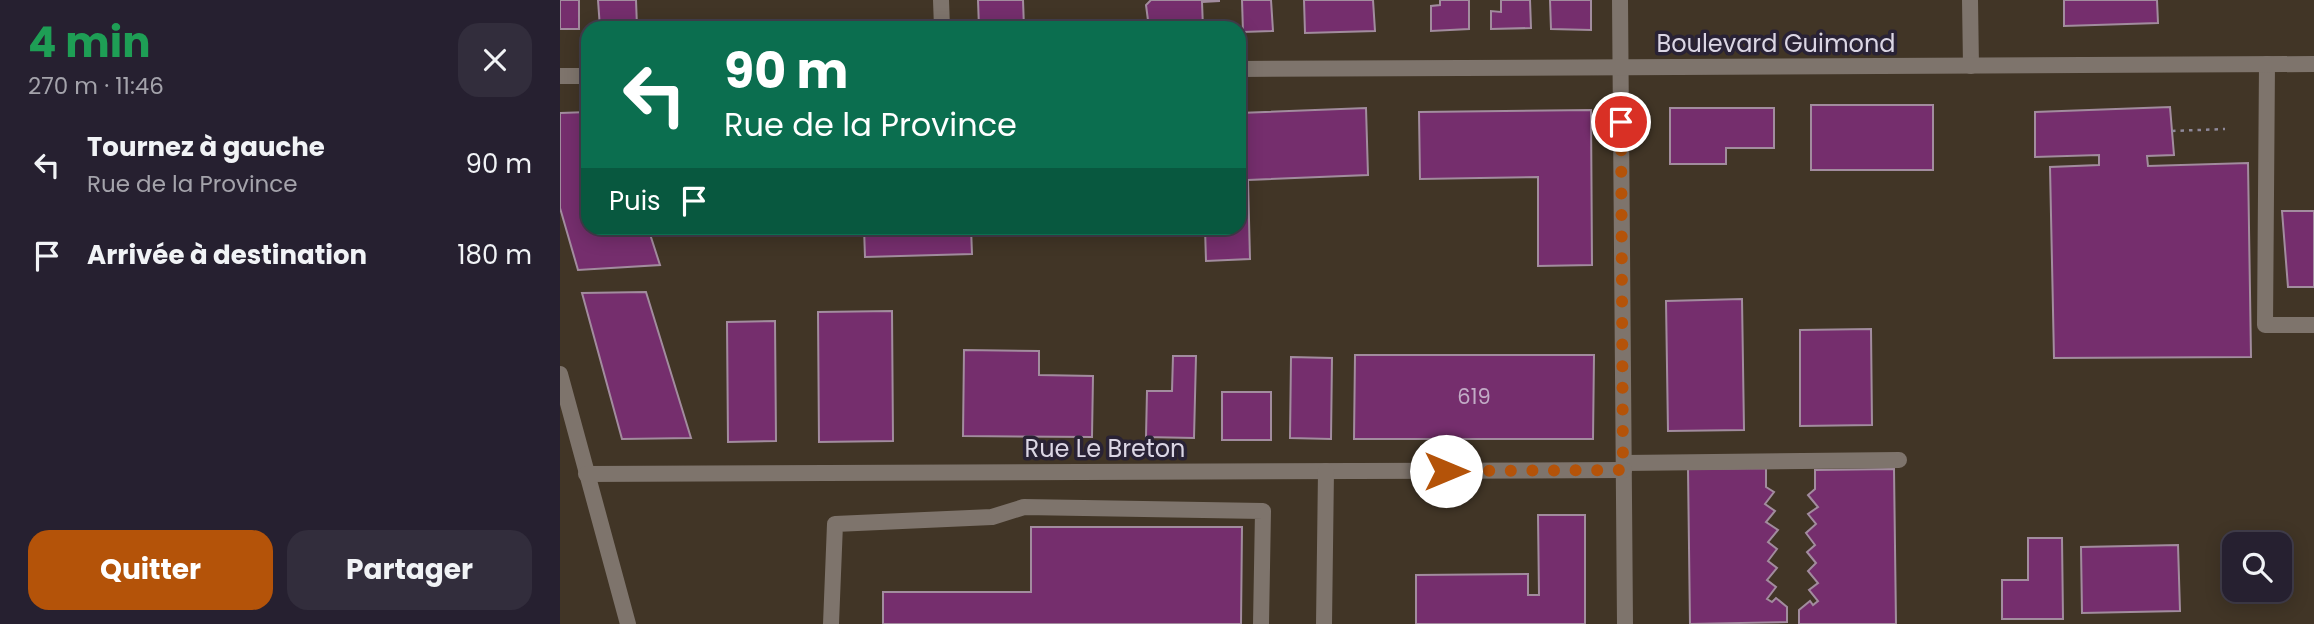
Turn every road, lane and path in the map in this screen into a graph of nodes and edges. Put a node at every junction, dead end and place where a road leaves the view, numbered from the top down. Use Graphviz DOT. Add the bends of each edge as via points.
graph roads {
  1 [pos="941,0"];
  2 [pos="1620,0"];
  3 [pos="1970,0"];
  4 [pos="942,21"];
  5 [pos="2267,64"];
  6 [pos="2314,64"];
  7 [pos="1971,66"];
  8 [pos="1620,68"];
  9 [pos="1246,69"];
  10 [pos="560,76"];
  11 [pos="581,76"];
  12 [pos="2225,129"];
  13 [pos="2172,131"];
  14 [pos="2314,325"];
  15 [pos="560,374"];
  16 [pos="1899,460"];
  17 [pos="1623,467"];
  18 [pos="1326,471"];
  19 [pos="586,474"];
  20 [pos="628,624"];
  21 [pos="831,624"];
  22 [pos="1261,624"];
  23 [pos="1324,624"];
  24 [pos="1625,624"];
  1 -- 4 [label="street"];
  2 -- 8 [label="street"];
  3 -- 7 [label="street"];
  5 -- 6 [label="street, Boulevard Guimond"];
  5 -- 7 [label="street, Boulevard Guimond"];
  5 -- 14 [label="street" via="2265,325"];
  7 -- 8 [label="street, Boulevard Guimond"];
  8 -- 9 [label="street, Boulevard Guimond"];
  8 -- 17 [label="street"];
  10 -- 11 [label="street"];
  12 -- 13 [label="path"];
  15 -- 19 [label="street"];
  16 -- 17 [label="street, Rue Le Breton"];
  17 -- 18 [label="street, Rue Le Breton"];
  17 -- 24 [label="street"];
  18 -- 19 [label="street, Rue Le Breton"];
  18 -- 23 [label="street"];
  19 -- 20 [label="street"];
  21 -- 22 [label="street" via="835,524 992,517 1024,507 1263,511"];
}
